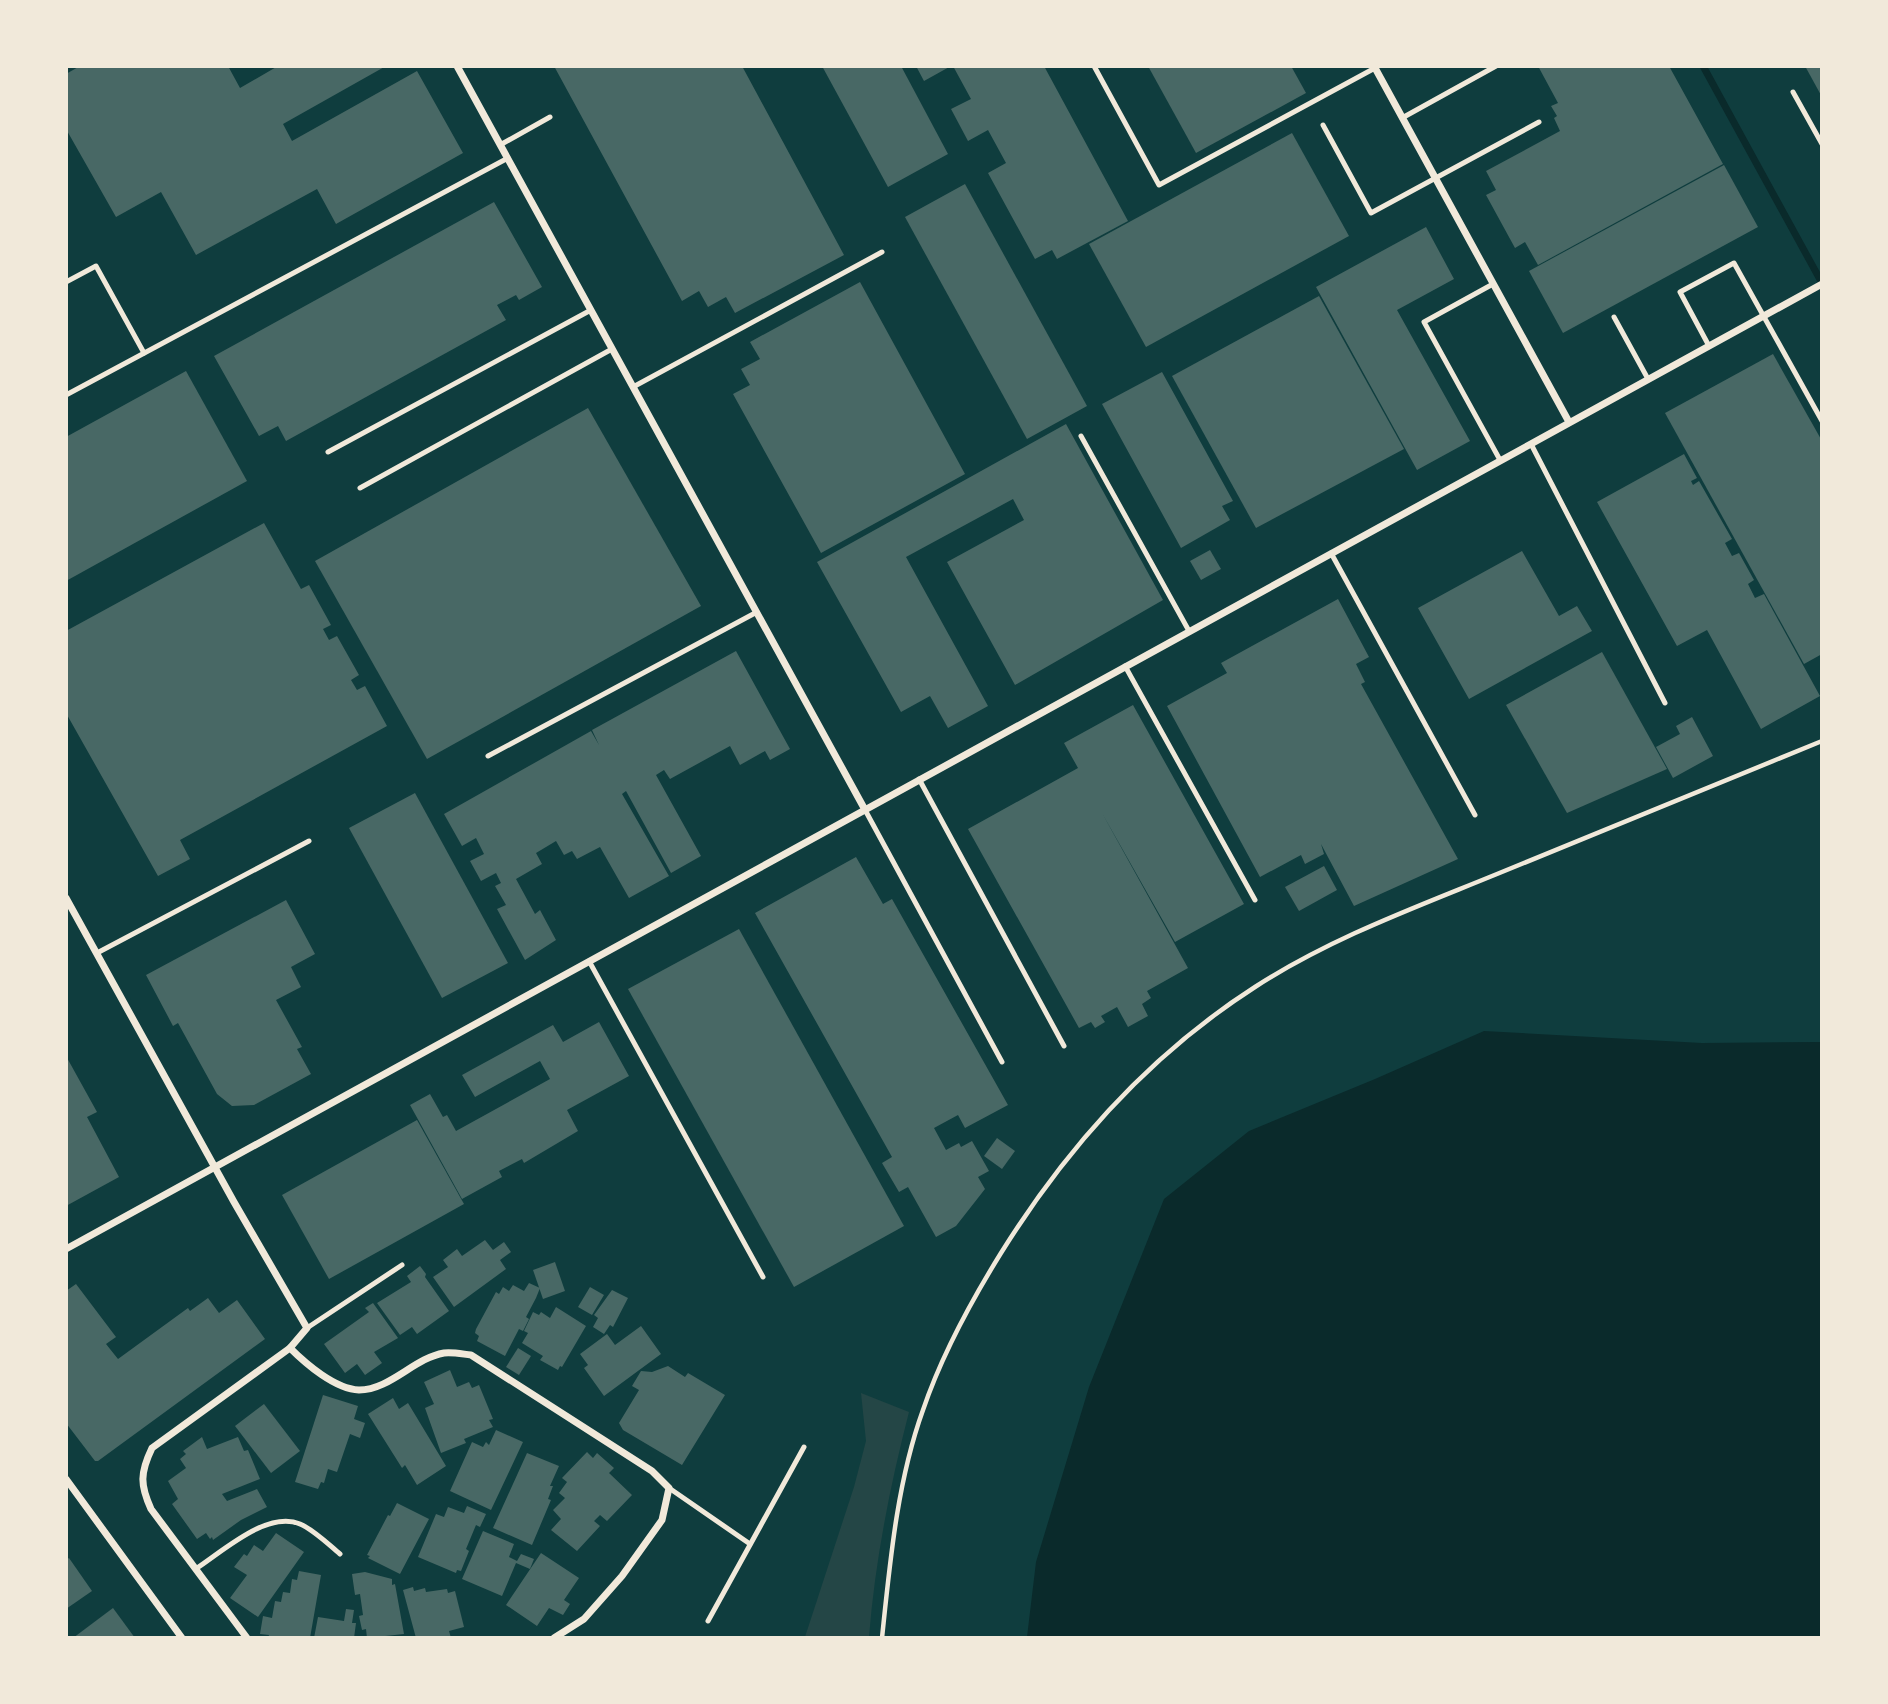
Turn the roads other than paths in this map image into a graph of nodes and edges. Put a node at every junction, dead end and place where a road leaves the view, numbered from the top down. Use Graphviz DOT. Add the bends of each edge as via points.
graph roads {
  1 [pos="457,66"];
  2 [pos="1094,66"];
  3 [pos="1496,66"];
  4 [pos="1374,67"];
  5 [pos="1793,92"];
  6 [pos="550,117"];
  7 [pos="1402,118"];
  8 [pos="1539,122"];
  9 [pos="1323,125"];
  10 [pos="1822,144"];
  11 [pos="500,145"];
  12 [pos="508,158"];
  13 [pos="1435,179"];
  14 [pos="882,253"];
  15 [pos="66,282"];
  16 [pos="1493,284"];
  17 [pos="1822,284"];
  18 [pos="591,310"];
  19 [pos="1763,316"];
  20 [pos="1614,317"];
  21 [pos="1709,346"];
  22 [pos="612,349"];
  23 [pos="144,353"];
  24 [pos="1648,379"];
  25 [pos="633,387"];
  26 [pos="66,395"];
  27 [pos="1822,421"];
  28 [pos="1569,422"];
  29 [pos="1082,436"];
  30 [pos="1531,444"];
  31 [pos="328,452"];
  32 [pos="1500,460"];
  33 [pos="360,488"];
  34 [pos="1331,553"];
  35 [pos="757,612"];
  36 [pos="1189,631"];
  37 [pos="1125,666"];
  38 [pos="1665,703"];
  39 [pos="488,756"];
  40 [pos="919,779"];
  41 [pos="864,808"];
  42 [pos="1475,815"];
  43 [pos="309,841"];
  44 [pos="66,898"];
  45 [pos="1255,900"];
  46 [pos="97,953"];
  47 [pos="589,961"];
  48 [pos="1065,1046"];
  49 [pos="1002,1062"];
  50 [pos="215,1167"];
  51 [pos="66,1249"];
  52 [pos="402,1265"];
  53 [pos="763,1277"];
  54 [pos="307,1328"];
  55 [pos="290,1348"];
  56 [pos="804,1447"];
  57 [pos="66,1479"];
  58 [pos="669,1488"];
  59 [pos="75,1491"];
  60 [pos="66,1496"];
  61 [pos="750,1544"];
  62 [pos="340,1553"];
  63 [pos="197,1568"];
  64 [pos="708,1621"];
  65 [pos="182,1637"];
  66 [pos="247,1637"];
  67 [pos="554,1637"];
  1 -- 11 [label="street"];
  2 -- 4 [label="lane" via="1159,185"];
  3 -- 7 [label="lane"];
  4 -- 7 [label="street"];
  5 -- 10 [label="lane"];
  6 -- 11 [label="lane"];
  7 -- 13 [label="street"];
  8 -- 13 [label="lane"];
  9 -- 13 [label="lane" via="1371,213"];
  11 -- 12 [label="street"];
  12 -- 18 [label="street"];
  12 -- 23 [label="lane"];
  13 -- 16 [label="street"];
  14 -- 25 [label="lane"];
  15 -- 23 [label="lane" via="96,266"];
  16 -- 28 [label="street"];
  16 -- 32 [label="lane" via="1424,322"];
  17 -- 19 [label="street"];
  18 -- 22 [label="street"];
  18 -- 31 [label="lane"];
  19 -- 21 [label="street"];
  19 -- 21 [label="lane" via="1734,263 1690,286 1680,292"];
  19 -- 27 [label="lane"];
  20 -- 24 [label="lane"];
  21 -- 24 [label="street"];
  22 -- 25 [label="street"];
  22 -- 33 [label="lane"];
  23 -- 26 [label="lane"];
  24 -- 28 [label="street"];
  25 -- 35 [label="street"];
  28 -- 30 [label="street"];
  29 -- 36 [label="lane"];
  30 -- 32 [label="street"];
  30 -- 38 [label="lane"];
  32 -- 34 [label="street"];
  34 -- 36 [label="street"];
  34 -- 42 [label="lane"];
  35 -- 39 [label="lane"];
  35 -- 41 [label="street"];
  36 -- 37 [label="street"];
  37 -- 40 [label="street"];
  37 -- 45 [label="lane"];
  40 -- 41 [label="street"];
  40 -- 48 [label="lane"];
  41 -- 47 [label="street"];
  41 -- 49 [label="lane"];
  43 -- 46 [label="lane"];
  44 -- 46 [label="street"];
  46 -- 50 [label="street"];
  47 -- 50 [label="street"];
  47 -- 53 [label="lane"];
  50 -- 51 [label="street"];
  50 -- 54 [label="street"];
  52 -- 54 [label="lane"];
  54 -- 55 [label="street"];
  55 -- 58 [label="street" via="309,1367 344,1387 360,1390 441,1354 471,1355 652,1471"];
  55 -- 63 [label="street" via="152,1448 145,1464 143,1492 151,1509"];
  56 -- 61 [label="lane"];
  57 -- 59 [label="street"];
  58 -- 61 [label="lane"];
  58 -- 67 [label="street" via="662,1520 622,1576 584,1619"];
  59 -- 60 [label="street"];
  59 -- 65 [label="street"];
  61 -- 64 [label="lane"];
  62 -- 63 [label="lane" via="302,1524 275,1521"];
  63 -- 66 [label="street"];
}
